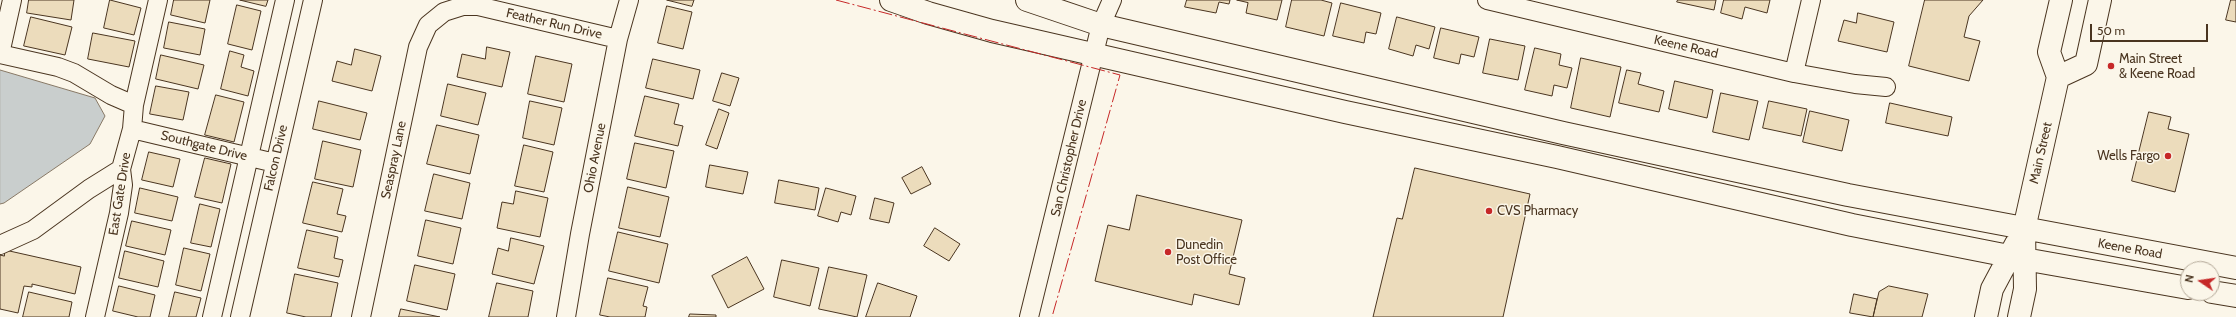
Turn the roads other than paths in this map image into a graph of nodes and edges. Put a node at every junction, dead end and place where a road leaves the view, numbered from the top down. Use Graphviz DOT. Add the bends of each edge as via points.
graph roads {
  1 [pos="12,0"];
  2 [pos="158,0"];
  3 [pos="285,0"];
  4 [pos="313,0"];
  5 [pos="629,0"];
  6 [pos="891,0"];
  7 [pos="1027,0"];
  8 [pos="1112,0"];
  9 [pos="1487,0"];
  10 [pos="1811,0"];
  11 [pos="2061,0"];
  12 [pos="2100,0"];
  13 [pos="444,12"];
  14 [pos="1101,25"];
  15 [pos="618,39"];
  16 [pos="0,54"];
  17 [pos="1094,55"];
  18 [pos="1794,73"];
  19 [pos="2058,77"];
  20 [pos="1886,87"];
  21 [pos="134,105"];
  22 [pos="132,129"];
  23 [pos="249,157"];
  24 [pos="275,163"];
  25 [pos="121,169"];
  26 [pos="2024,229"];
  27 [pos="0,245"];
  28 [pos="2017,257"];
  29 [pos="2236,268"];
  30 [pos="2180,287"];
  31 [pos="2220,293"];
  32 [pos="2236,296"];
  33 [pos="95,317"];
  34 [pos="212,317"];
  35 [pos="240,317"];
  36 [pos="361,317"];
  37 [pos="566,317"];
  38 [pos="1029,317"];
  39 [pos="1986,317"];
  40 [pos="2019,317"];
  1 -- 16 [label="street"];
  2 -- 21 [label="street, East Gate Drive"];
  3 -- 23 [label="street"];
  4 -- 24 [label="street, Falcon Drive"];
  5 -- 15 [label="street, Ohio Avenue"];
  6 -- 17 [label="main road" via="992,31"];
  7 -- 14 [label="main road, Keene Road"];
  8 -- 14 [label="street, San Christopher Drive"];
  9 -- 18 [label="street, Keene Road"];
  10 -- 18 [label="street"];
  11 -- 19 [label="main road" via="2049,52"];
  12 -- 19 [label="main road" via="2086,64"];
  13 -- 15 [label="street, Feather Run Drive" via="463,6 478,6"];
  13 -- 36 [label="street, Seaspray Lane" via="428,25 418,47"];
  14 -- 17 [label="street, San Christopher Drive"];
  14 -- 26 [label="main road, Keene Road" via="1563,133 1848,195"];
  15 -- 37 [label="street, Ohio Avenue"];
  16 -- 21 [label="street" via="74,73"];
  17 -- 28 [label="main road" via="1852,225"];
  17 -- 38 [label="street, San Christopher Drive"];
  18 -- 20 [label="street, Keene Road"];
  19 -- 26 [label="main road, Main Street"];
  21 -- 22 [label="street, East Gate Drive"];
  22 -- 23 [label="street, Southgate Drive"];
  22 -- 25 [label="street, East Gate Drive"];
  23 -- 24 [label="street, Southgate Drive"];
  23 -- 34 [label="street"];
  24 -- 35 [label="street, Falcon Drive"];
  25 -- 27 [label="street" via="33,230"];
  25 -- 33 [label="street, East Gate Drive" via="123,185"];
  26 -- 28 [label="main road, Main Street"];
  26 -- 29 [label="main road, Keene Road"];
  28 -- 30 [label="main road"];
  28 -- 39 [label="main road, Main Street" via="1992,289"];
  28 -- 40 [label="main road, Main Street" via="2025,289"];
  31 -- 32 [label="main road"];
}
